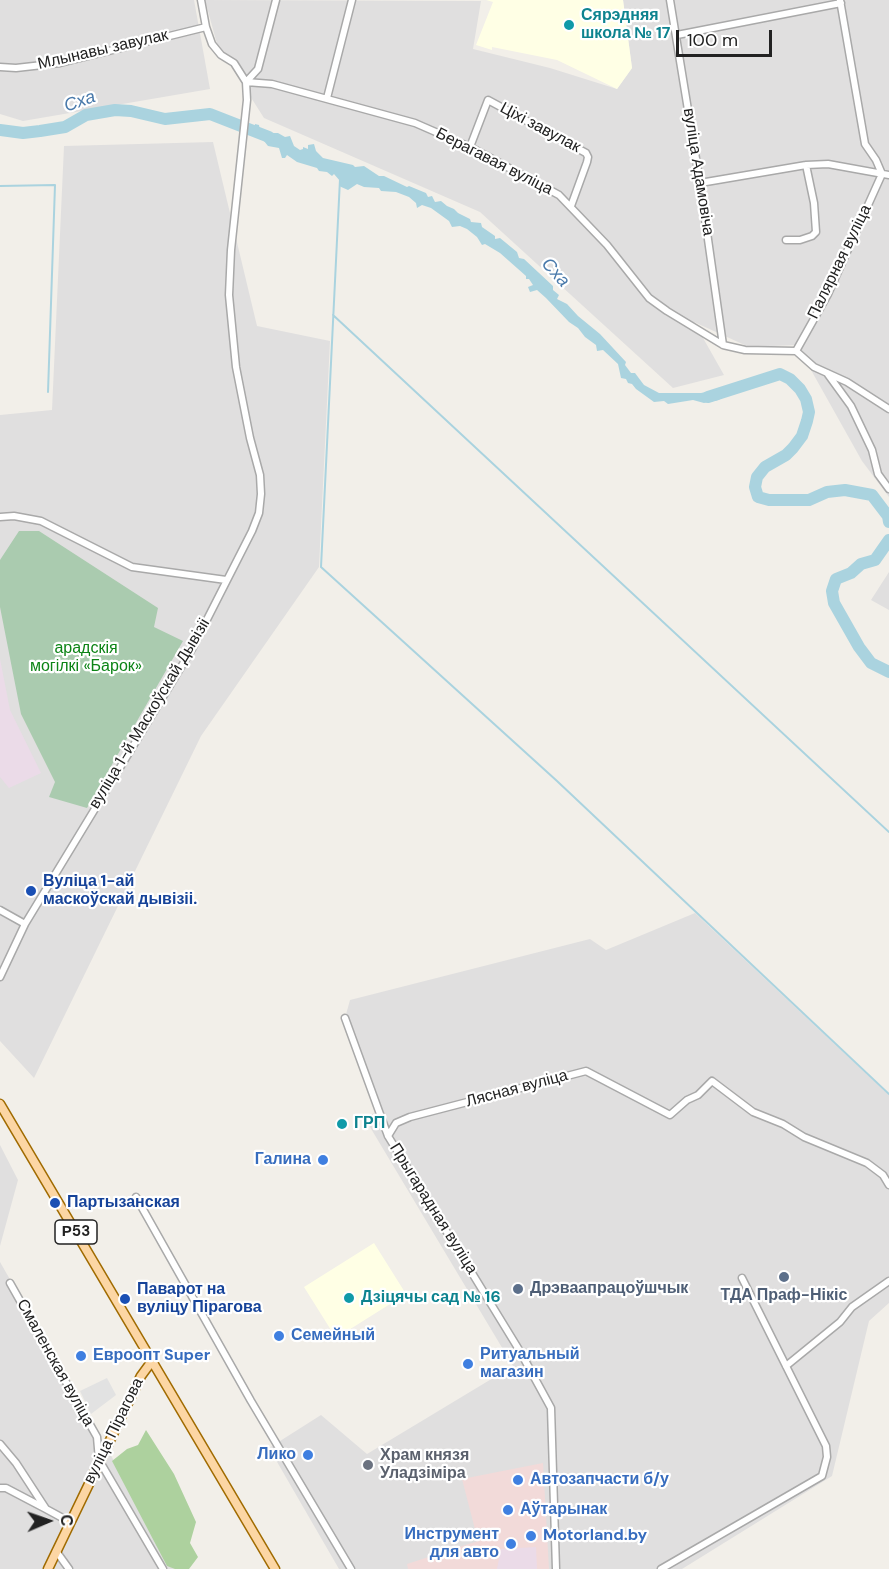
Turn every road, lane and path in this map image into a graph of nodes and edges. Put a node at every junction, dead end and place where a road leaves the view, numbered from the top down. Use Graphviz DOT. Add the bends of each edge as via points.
graph roads {
  1 [pos="201,0"];
  2 [pos="276,0"];
  3 [pos="352,0"];
  4 [pos="670,0"];
  5 [pos="840,2"];
  6 [pos="206,27"];
  7 [pos="677,35"];
  8 [pos="0,67"];
  9 [pos="246,82"];
  10 [pos="327,98"];
  11 [pos="470,147"];
  12 [pos="806,165"];
  13 [pos="887,174"];
  14 [pos="700,183"];
  15 [pos="571,206"];
  16 [pos="786,240"];
  17 [pos="723,345"];
  18 [pos="796,351"];
  19 [pos="827,373"];
  20 [pos="889,409"];
  21 [pos="889,489"];
  22 [pos="0,517"];
  23 [pos="226,580"];
  24 [pos="0,910"];
  25 [pos="25,924"];
  26 [pos="0,977"];
  27 [pos="345,1018"];
  28 [pos="0,1104"];
  29 [pos="388,1136"];
  30 [pos="889,1185"];
  31 [pos="136,1197"];
  32 [pos="742,1278"];
  33 [pos="889,1281"];
  34 [pos="10,1283"];
  35 [pos="152,1361"];
  36 [pos="786,1366"];
  37 [pos="0,1444"];
  38 [pos="99,1460"];
  39 [pos="0,1488"];
  40 [pos="46,1509"];
  41 [pos="70,1522"];
  42 [pos="56,1551"];
  43 [pos="48,1569"];
  44 [pos="69,1569"];
  45 [pos="163,1569"];
  46 [pos="275,1569"];
  47 [pos="351,1569"];
  48 [pos="556,1569"];
  49 [pos="662,1569"];
  1 -- 6 [label="street"];
  2 -- 9 [label="street" via="258,69"];
  3 -- 10 [label="street"];
  4 -- 7 [label="street, вуліца Адамовіча"];
  5 -- 7 [label="street"];
  5 -- 13 [label="street" via="865,144"];
  6 -- 8 [label="street, Млынавы завулак" via="60,63"];
  6 -- 9 [label="street" via="212,44 234,63"];
  7 -- 14 [label="street, вуліца Адамовіча"];
  9 -- 10 [label="street, Берагавая вуліца" via="272,84"];
  9 -- 23 [label="street, вуліца 1-й Маскоўскай Дывізіі" via="229,295 236,367 261,494 252,531"];
  10 -- 11 [label="street, Берагавая вуліца" via="415,123"];
  11 -- 15 [label="street, Берагавая вуліца" via="559,195"];
  11 -- 15 [label="street, Ціхі завулак" via="488,100 586,153 587,162"];
  12 -- 13 [label="street" via="828,164"];
  12 -- 14 [label="street"];
  12 -- 16 [label="street" via="816,232 800,240"];
  13 -- 18 [label="street, Палярная вуліца"];
  14 -- 17 [label="street, вуліца Адамовіча"];
  15 -- 17 [label="street, Берагавая вуліца" via="650,298"];
  17 -- 18 [label="street" via="745,350"];
  18 -- 19 [label="street"];
  19 -- 20 [label="street"];
  19 -- 21 [label="street" via="851,406 872,450 878,474"];
  22 -- 23 [label="street" via="41,521 132,567"];
  23 -- 25 [label="street, вуліца 1-й Маскоўскай Дывізіі" via="192,649"];
  24 -- 25 [label="street"];
  25 -- 26 [label="street, вуліца 1-й Маскоўскай Дывізіі"];
  27 -- 29 [label="street, Прыгарадная вуліца"];
  28 -- 35 [label="main road, Р53"];
  29 -- 30 [label="street, Лясная вуліца" via="396,1123 410,1117 586,1071 670,1115 712,1081 753,1112 867,1163"];
  29 -- 48 [label="street, Прыгарадная вуліца" via="551,1408"];
  31 -- 47 [label="street"];
  32 -- 36 [label="street"];
  33 -- 36 [label="street" via="852,1307 840,1322"];
  34 -- 38 [label="street, Смаленская вуліца" via="97,1437"];
  35 -- 38 [label="main road, вуліца Пірагова"];
  35 -- 46 [label="main road, Р53"];
  36 -- 49 [label="street" via="826,1446 822,1476"];
  37 -- 40 [label="street"];
  38 -- 41 [label="main road, вуліца Пірагова"];
  38 -- 45 [label="street, Смаленская вуліца"];
  39 -- 40 [label="street"];
  40 -- 41 [label="street"];
  41 -- 42 [label="main road, вуліца Пірагова"];
  42 -- 43 [label="main road, вуліца Пірагова"];
  42 -- 44 [label="street"];
}
